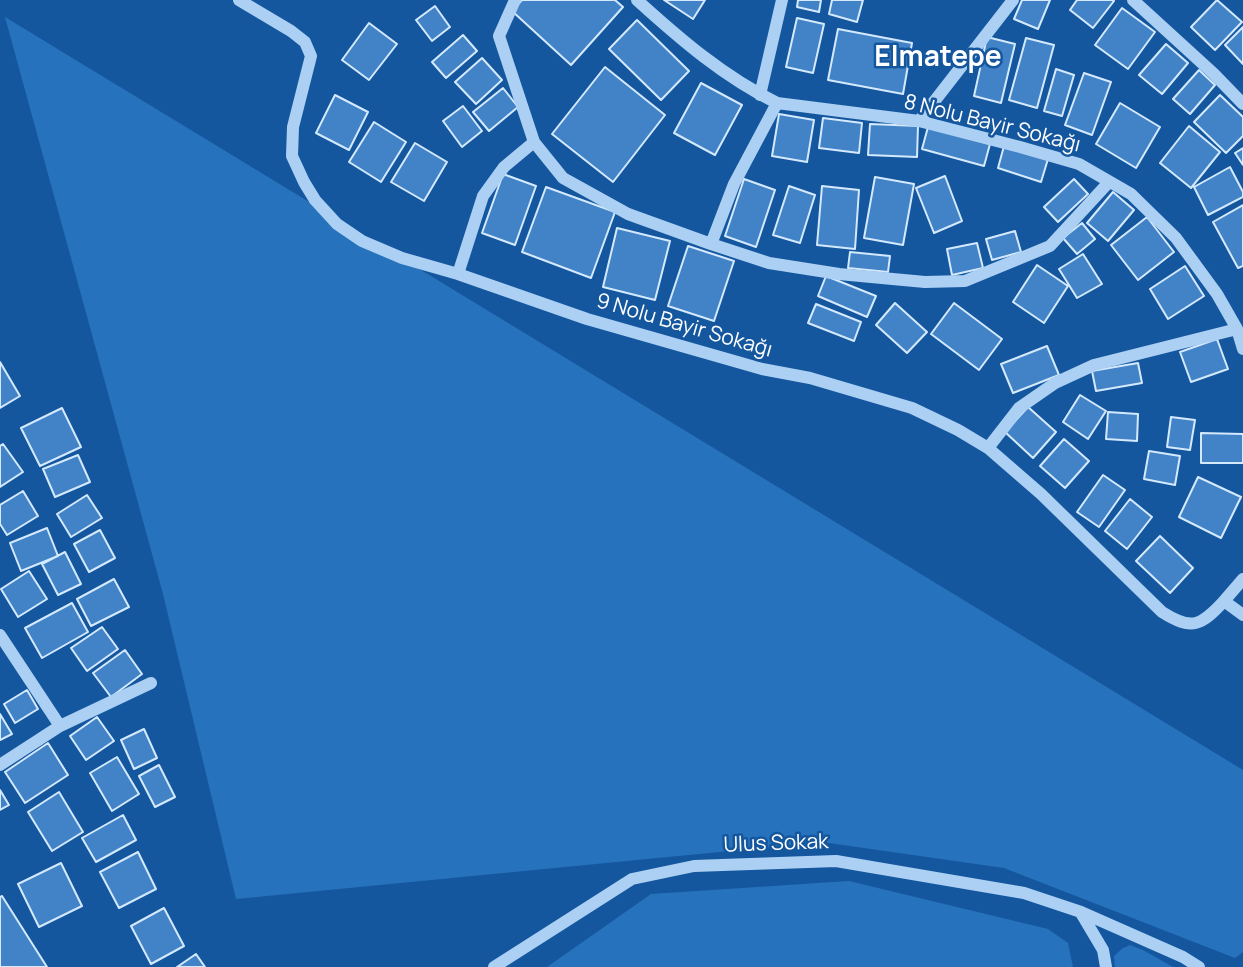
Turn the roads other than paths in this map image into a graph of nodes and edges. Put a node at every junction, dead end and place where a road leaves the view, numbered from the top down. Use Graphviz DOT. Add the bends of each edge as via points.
graph roads {
  1 [pos="239,0"];
  2 [pos="515,0"];
  3 [pos="637,0"];
  4 [pos="782,0"];
  5 [pos="1013,0"];
  6 [pos="1133,0"];
  7 [pos="760,94"];
  8 [pos="777,103"];
  9 [pos="1243,104"];
  10 [pos="919,121"];
  11 [pos="534,142"];
  12 [pos="1109,182"];
  13 [pos="711,244"];
  14 [pos="458,274"];
  15 [pos="1237,329"];
  16 [pos="1243,349"];
  17 [pos="988,448"];
  18 [pos="1243,579"];
  19 [pos="1224,601"];
  20 [pos="1243,615"];
  21 [pos="0,635"];
  22 [pos="151,683"];
  23 [pos="60,726"];
  24 [pos="0,765"];
  25 [pos="1081,912"];
  26 [pos="494,967"];
  27 [pos="1106,967"];
  28 [pos="1199,967"];
  1 -- 14 [label="street, 9 Nolu Bayir Sokağı" via="305,42 311,57 293,127 292,156 315,200 337,224 362,241"];
  2 -- 11 [label="street" via="499,36"];
  3 -- 7 [label="street, 8 Nolu Bayir Sokağı" via="719,69"];
  4 -- 7 [label="street"];
  5 -- 10 [label="street"];
  6 -- 9 [label="street"];
  7 -- 8 [label="street, 8 Nolu Bayir Sokağı"];
  8 -- 10 [label="street, 8 Nolu Bayir Sokağı"];
  8 -- 13 [label="street" via="734,184"];
  10 -- 12 [label="street, 8 Nolu Bayir Sokağı" via="1079,164"];
  11 -- 13 [label="street" via="563,177 628,214"];
  11 -- 14 [label="street" via="504,167 483,196"];
  12 -- 13 [label="street" via="1050,246 965,281 839,274 769,263"];
  12 -- 15 [label="street, 8 Nolu Bayir Sokağı" via="1131,194 1176,238"];
  14 -- 17 [label="street, 9 Nolu Bayir Sokağı" via="587,319 912,408"];
  15 -- 16 [label="street, 8 Nolu Bayir Sokağı"];
  15 -- 17 [label="street" via="1094,365 1055,383 1019,408"];
  17 -- 19 [label="street, 9 Nolu Bayir Sokağı" via="1163,612 1191,624 1202,622"];
  18 -- 19 [label="street"];
  19 -- 20 [label="street"];
  21 -- 23 [label="street"];
  22 -- 23 [label="street"];
  23 -- 24 [label="street"];
  25 -- 26 [label="street, Ulus Sokak" via="1024,894 836,861 694,866 632,879"];
  25 -- 27 [label="street" via="1103,950"];
  25 -- 28 [label="street, Ulus Sokak"];
}
